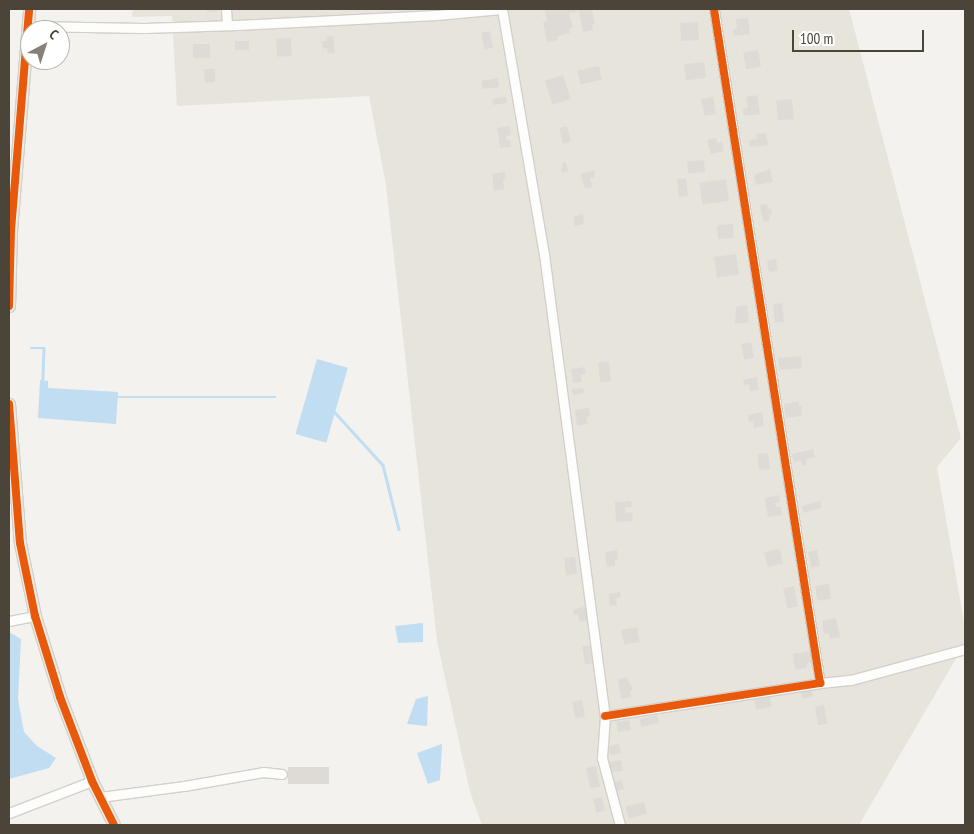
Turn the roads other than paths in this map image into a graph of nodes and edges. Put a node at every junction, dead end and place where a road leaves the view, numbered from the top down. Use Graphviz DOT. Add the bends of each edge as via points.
graph roads {
  1 [pos="226,9"];
  2 [pos="502,9"];
  3 [pos="714,9"];
  4 [pos="227,25"];
  5 [pos="70,27"];
  6 [pos="24,70"];
  7 [pos="9,306"];
  8 [pos="9,404"];
  9 [pos="35,616"];
  10 [pos="9,621"];
  11 [pos="965,649"];
  12 [pos="820,682"];
  13 [pos="606,716"];
  14 [pos="282,774"];
  15 [pos="92,781"];
  16 [pos="100,797"];
  17 [pos="9,814"];
  18 [pos="114,825"];
  19 [pos="620,825"];
  1 -- 4 [label="street"];
  2 -- 4 [label="street"];
  2 -- 13 [label="street" via="544,254"];
  3 -- 12 [label="street"];
  4 -- 5 [label="street"];
  6 -- 7 [label="main road" via="11,230"];
  8 -- 9 [label="main road" via="20,543"];
  9 -- 10 [label="street"];
  9 -- 15 [label="main road" via="60,697"];
  11 -- 12 [label="street" via="851,680"];
  12 -- 13 [label="street"];
  13 -- 19 [label="street" via="602,758"];
  14 -- 16 [label="street" via="263,772"];
  15 -- 16 [label="main road"];
  15 -- 17 [label="street"];
  16 -- 18 [label="main road"];
}
